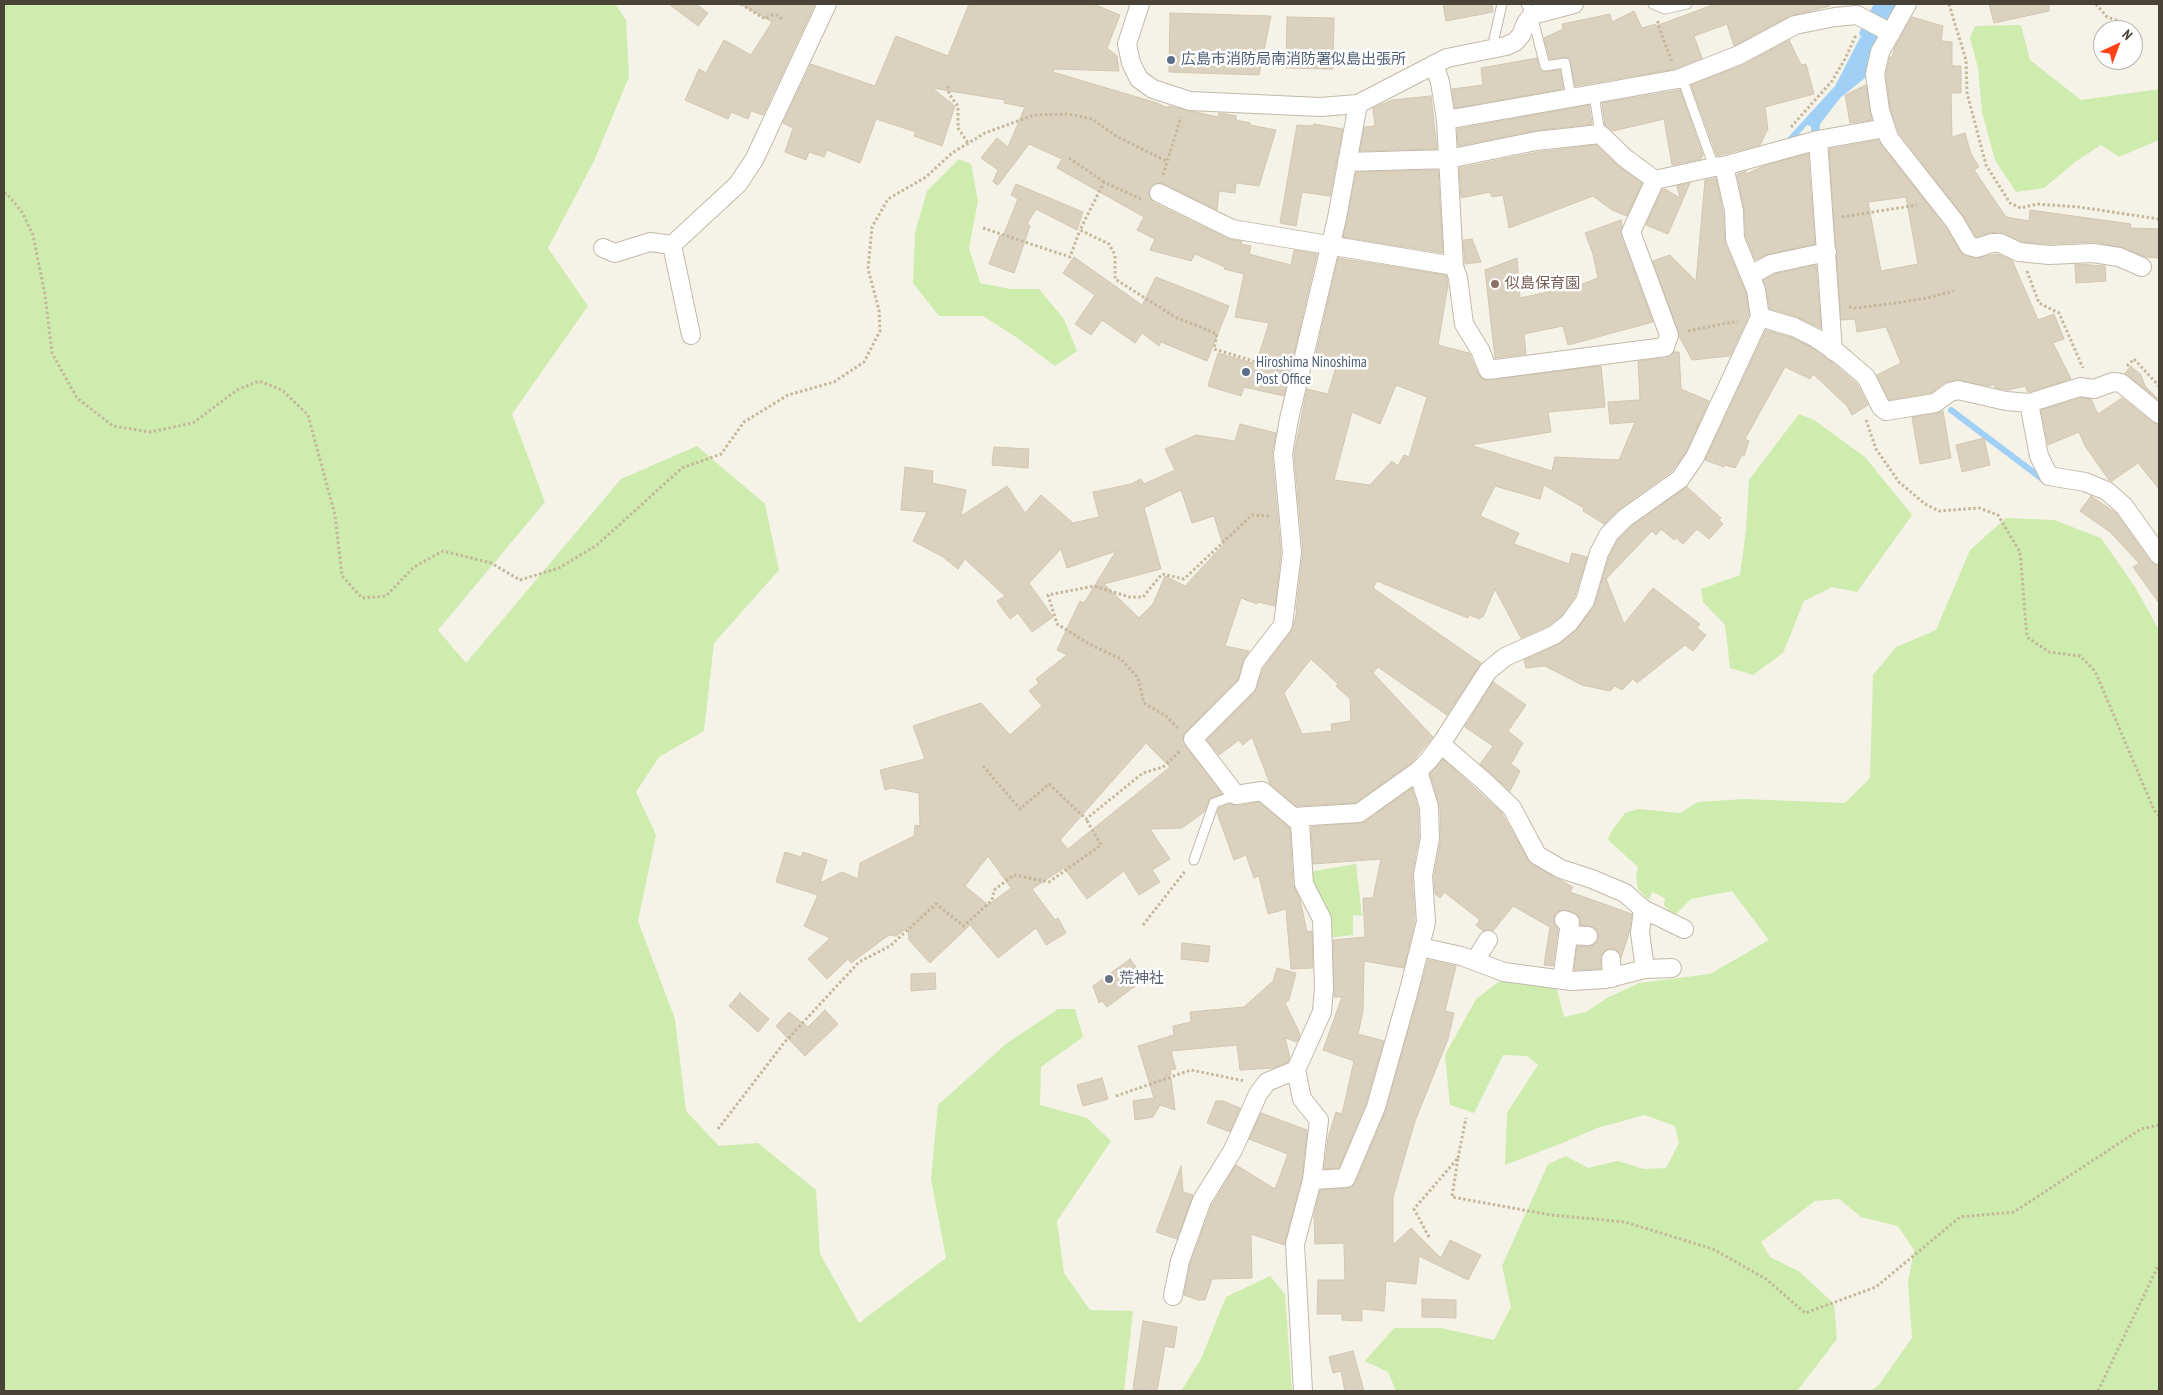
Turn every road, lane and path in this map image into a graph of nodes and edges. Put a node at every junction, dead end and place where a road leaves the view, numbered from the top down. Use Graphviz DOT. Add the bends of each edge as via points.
graph roads {
  1 [pos="741,4"];
  2 [pos="827,4"];
  3 [pos="1140,4"];
  4 [pos="1502,4"];
  5 [pos="1574,4"];
  6 [pos="1687,4"];
  7 [pos="1907,4"];
  8 [pos="1950,4"];
  9 [pos="2096,4"];
  10 [pos="1656,6"];
  11 [pos="1529,9"];
  12 [pos="1861,14"];
  13 [pos="782,19"];
  14 [pos="2116,20"];
  15 [pos="1889,31"];
  16 [pos="1495,48"];
  17 [pos="1434,64"];
  18 [pos="1680,78"];
  19 [pos="948,86"];
  20 [pos="1594,94"];
  21 [pos="1571,98"];
  22 [pos="1186,100"];
  23 [pos="1358,104"];
  24 [pos="1446,120"];
  25 [pos="1790,128"];
  26 [pos="1885,128"];
  27 [pos="1600,134"];
  28 [pos="1818,140"];
  29 [pos="968,143"];
  30 [pos="1069,158"];
  31 [pos="1448,159"];
  32 [pos="1166,161"];
  33 [pos="1347,162"];
  34 [pos="1719,167"];
  35 [pos="1655,180"];
  36 [pos="1104,182"];
  37 [pos="4,193"];
  38 [pos="1159,194"];
  39 [pos="1939,201"];
  40 [pos="1824,219"];
  41 [pos="2159,219"];
  42 [pos="983,228"];
  43 [pos="1080,230"];
  44 [pos="1330,244"];
  45 [pos="672,245"];
  46 [pos="603,248"];
  47 [pos="1827,252"];
  48 [pos="2019,252"];
  49 [pos="1454,266"];
  50 [pos="2142,267"];
  51 [pos="1751,275"];
  52 [pos="1954,291"];
  53 [pos="1831,307"];
  54 [pos="1760,317"];
  55 [pos="691,335"];
  56 [pos="1669,335"];
  57 [pos="1833,351"];
  58 [pos="1299,375"];
  59 [pos="2092,388"];
  60 [pos="2029,403"];
  61 [pos="1866,412"];
  62 [pos="2159,414"];
  63 [pos="1288,516"];
  64 [pos="2159,555"];
  65 [pos="1193,739"];
  66 [pos="1441,744"];
  67 [pos="983,766"];
  68 [pos="1418,771"];
  69 [pos="1236,795"];
  70 [pos="2159,816"];
  71 [pos="1293,817"];
  72 [pos="1086,818"];
  73 [pos="1194,860"];
  74 [pos="1643,909"];
  75 [pos="1144,925"];
  76 [pos="1684,929"];
  77 [pos="1588,936"];
  78 [pos="1488,940"];
  79 [pos="1420,947"];
  80 [pos="1611,959"];
  81 [pos="1475,961"];
  82 [pos="1528,966"];
  83 [pos="1672,968"];
  84 [pos="1645,969"];
  85 [pos="1502,971"];
  86 [pos="1612,978"];
  87 [pos="1562,980"];
  88 [pos="1296,1070"];
  89 [pos="1268,1082"];
  90 [pos="1116,1096"];
  91 [pos="1466,1118"];
  92 [pos="2159,1125"];
  93 [pos="718,1129"];
  94 [pos="1458,1158"];
  95 [pos="1312,1180"];
  96 [pos="1429,1237"];
  97 [pos="2159,1264"];
  98 [pos="1173,1296"];
  99 [pos="1303,1391"];
  100 [pos="2098,1391"];
  1 -- 13 [label="path" via="765,19 772,15"];
  2 -- 45 [label="street" via="754,160 738,184"];
  3 -- 22 [label="street" via="1127,44 1131,63 1139,79 1153,89"];
  4 -- 16 [label="lane"];
  5 -- 11 [label="street"];
  6 -- 10 [label="lane" via="1671,9"];
  7 -- 15 [label="street"];
  8 -- 41 [label="path" via="1966,60 1967,93 1986,166 2010,203 2021,208 2037,204 2070,206"];
  9 -- 14 [label="path" via="2107,17"];
  10 -- 18 [label="path" via="1658,25"];
  11 -- 16 [label="street" via="1522,34 1514,42"];
  11 -- 21 [label="lane" via="1545,66 1565,63"];
  12 -- 15 [label="street"];
  12 -- 18 [label="street" via="1795,26 1739,55"];
  12 -- 25 [label="path" via="1845,59 1832,82"];
  15 -- 26 [label="street" via="1875,74"];
  16 -- 17 [label="street" via="1447,58"];
  17 -- 23 [label="street"];
  17 -- 24 [label="street"];
  18 -- 20 [label="street"];
  18 -- 34 [label="lane"];
  19 -- 29 [label="path" via="949,94 958,106 958,128"];
  20 -- 21 [label="street"];
  20 -- 27 [label="lane"];
  21 -- 24 [label="street"];
  22 -- 23 [label="street" via="1320,107"];
  22 -- 32 [label="path"];
  23 -- 33 [label="street"];
  24 -- 31 [label="street"];
  26 -- 28 [label="street"];
  26 -- 39 [label="street" via="1889,138"];
  27 -- 31 [label="street" via="1536,141"];
  27 -- 35 [label="street"];
  28 -- 34 [label="street"];
  28 -- 40 [label="street"];
  29 -- 32 [label="path" via="985,133 1034,115 1068,114 1092,119 1116,136"];
  29 -- 37 [label="path" via="952,152 926,177 888,200 872,227 868,269 879,310 880,331 864,362 834,382 788,395 744,422 721,454 682,468 596,545 559,568 520,580 491,563 443,551 414,567 386,596 362,598 342,576 335,514 308,415 282,390 259,381 237,390 193,423 150,432 113,426 77,398 52,353 33,235 22,212"];
  30 -- 36 [label="path"];
  31 -- 33 [label="street"];
  31 -- 49 [label="street"];
  32 -- 38 [label="path"];
  33 -- 44 [label="street"];
  34 -- 35 [label="street"];
  34 -- 51 [label="street" via="1734,211 1736,239"];
  35 -- 56 [label="street" via="1631,232"];
  36 -- 38 [label="path" via="1153,206"];
  36 -- 43 [label="path"];
  38 -- 44 [label="street" via="1232,229"];
  39 -- 40 [label="path"];
  39 -- 48 [label="street" via="1972,247 2000,243"];
  40 -- 47 [label="street"];
  42 -- 43 [label="path" via="1070,257"];
  43 -- 58 [label="path" via="1109,244 1115,255 1115,279 1175,317 1217,334 1214,349"];
  44 -- 49 [label="street"];
  44 -- 58 [label="street"];
  45 -- 46 [label="street" via="650,242 615,253"];
  45 -- 55 [label="street"];
  47 -- 51 [label="street" via="1771,264"];
  47 -- 53 [label="street"];
  48 -- 50 [label="street" via="2049,255 2093,252 2119,257"];
  48 -- 59 [label="path" via="2039,303 2060,313"];
  49 -- 56 [label="street" via="1464,324 1488,370 1665,347"];
  51 -- 54 [label="street" via="1759,300"];
  52 -- 53 [label="path" via="1896,304"];
  53 -- 57 [label="street"];
  54 -- 56 [label="path"];
  54 -- 57 [label="street" via="1801,330"];
  54 -- 66 [label="street" via="1695,457 1680,479 1608,534 1585,601 1569,623 1554,635 1505,657 1488,671"];
  57 -- 60 [label="street" via="1866,377 1886,411 1935,403 1958,390"];
  58 -- 63 [label="street" via="1283,454"];
  59 -- 60 [label="street" via="2080,387"];
  59 -- 62 [label="street" via="2121,383"];
  60 -- 64 [label="street" via="2039,456 2049,476 2086,482 2107,490 2124,506"];
  61 -- 70 [label="path" via="1876,449 1911,494 1939,510 1979,508 1998,515 2020,552 2027,636 2049,652 2080,656 2094,671"];
  63 -- 65 [label="street" via="1292,553 1283,625 1253,664 1247,685"];
  63 -- 65 [label="path" via="1252,515 1184,579 1162,574 1143,597 1129,597 1094,586 1048,595 1057,624 1121,659 1138,678 1144,703 1166,716 1189,740"];
  65 -- 69 [label="street"];
  65 -- 72 [label="path" via="1162,767 1143,773"];
  66 -- 68 [label="street"];
  66 -- 74 [label="street" via="1512,808 1537,855 1561,869 1625,893"];
  67 -- 72 [label="path" via="1020,809 1049,784"];
  68 -- 71 [label="street" via="1359,813"];
  68 -- 79 [label="street" via="1430,807 1430,838 1423,875 1426,922"];
  69 -- 71 [label="street" via="1262,791"];
  69 -- 73 [label="lane" via="1214,803"];
  71 -- 88 [label="street" via="1300,823 1304,884 1322,919 1324,988 1322,1012"];
  72 -- 93 [label="path" via="1102,845 1049,882 1014,875 994,890 992,900 964,926 936,904 890,946 859,962 784,1043"];
  73 -- 75 [label="path"];
  74 -- 76 [label="street"];
  74 -- 84 [label="street" via="1640,933"];
  77 -- 87 [label="street" via="1566,928"];
  78 -- 81 [label="street"];
  79 -- 81 [label="street"];
  79 -- 95 [label="street" via="1376,1108 1346,1178"];
  80 -- 86 [label="street"];
  81 -- 85 [label="street"];
  82 -- 85 [label="street" via="1508,965"];
  83 -- 84 [label="street"];
  84 -- 86 [label="street"];
  85 -- 87 [label="street"];
  86 -- 87 [label="street"];
  88 -- 89 [label="street"];
  88 -- 95 [label="street" via="1302,1098 1319,1120"];
  89 -- 90 [label="path" via="1191,1070"];
  89 -- 98 [label="street" via="1258,1094 1233,1150 1202,1200 1180,1261"];
  91 -- 94 [label="path"];
  92 -- 94 [label="path" via="2141,1129 2014,1212 1960,1216 1876,1287 1805,1313 1766,1279 1713,1249 1625,1222 1551,1215 1452,1197"];
  94 -- 96 [label="path" via="1414,1209"];
  95 -- 99 [label="street" via="1295,1244"];
  97 -- 100 [label="path"];
}
